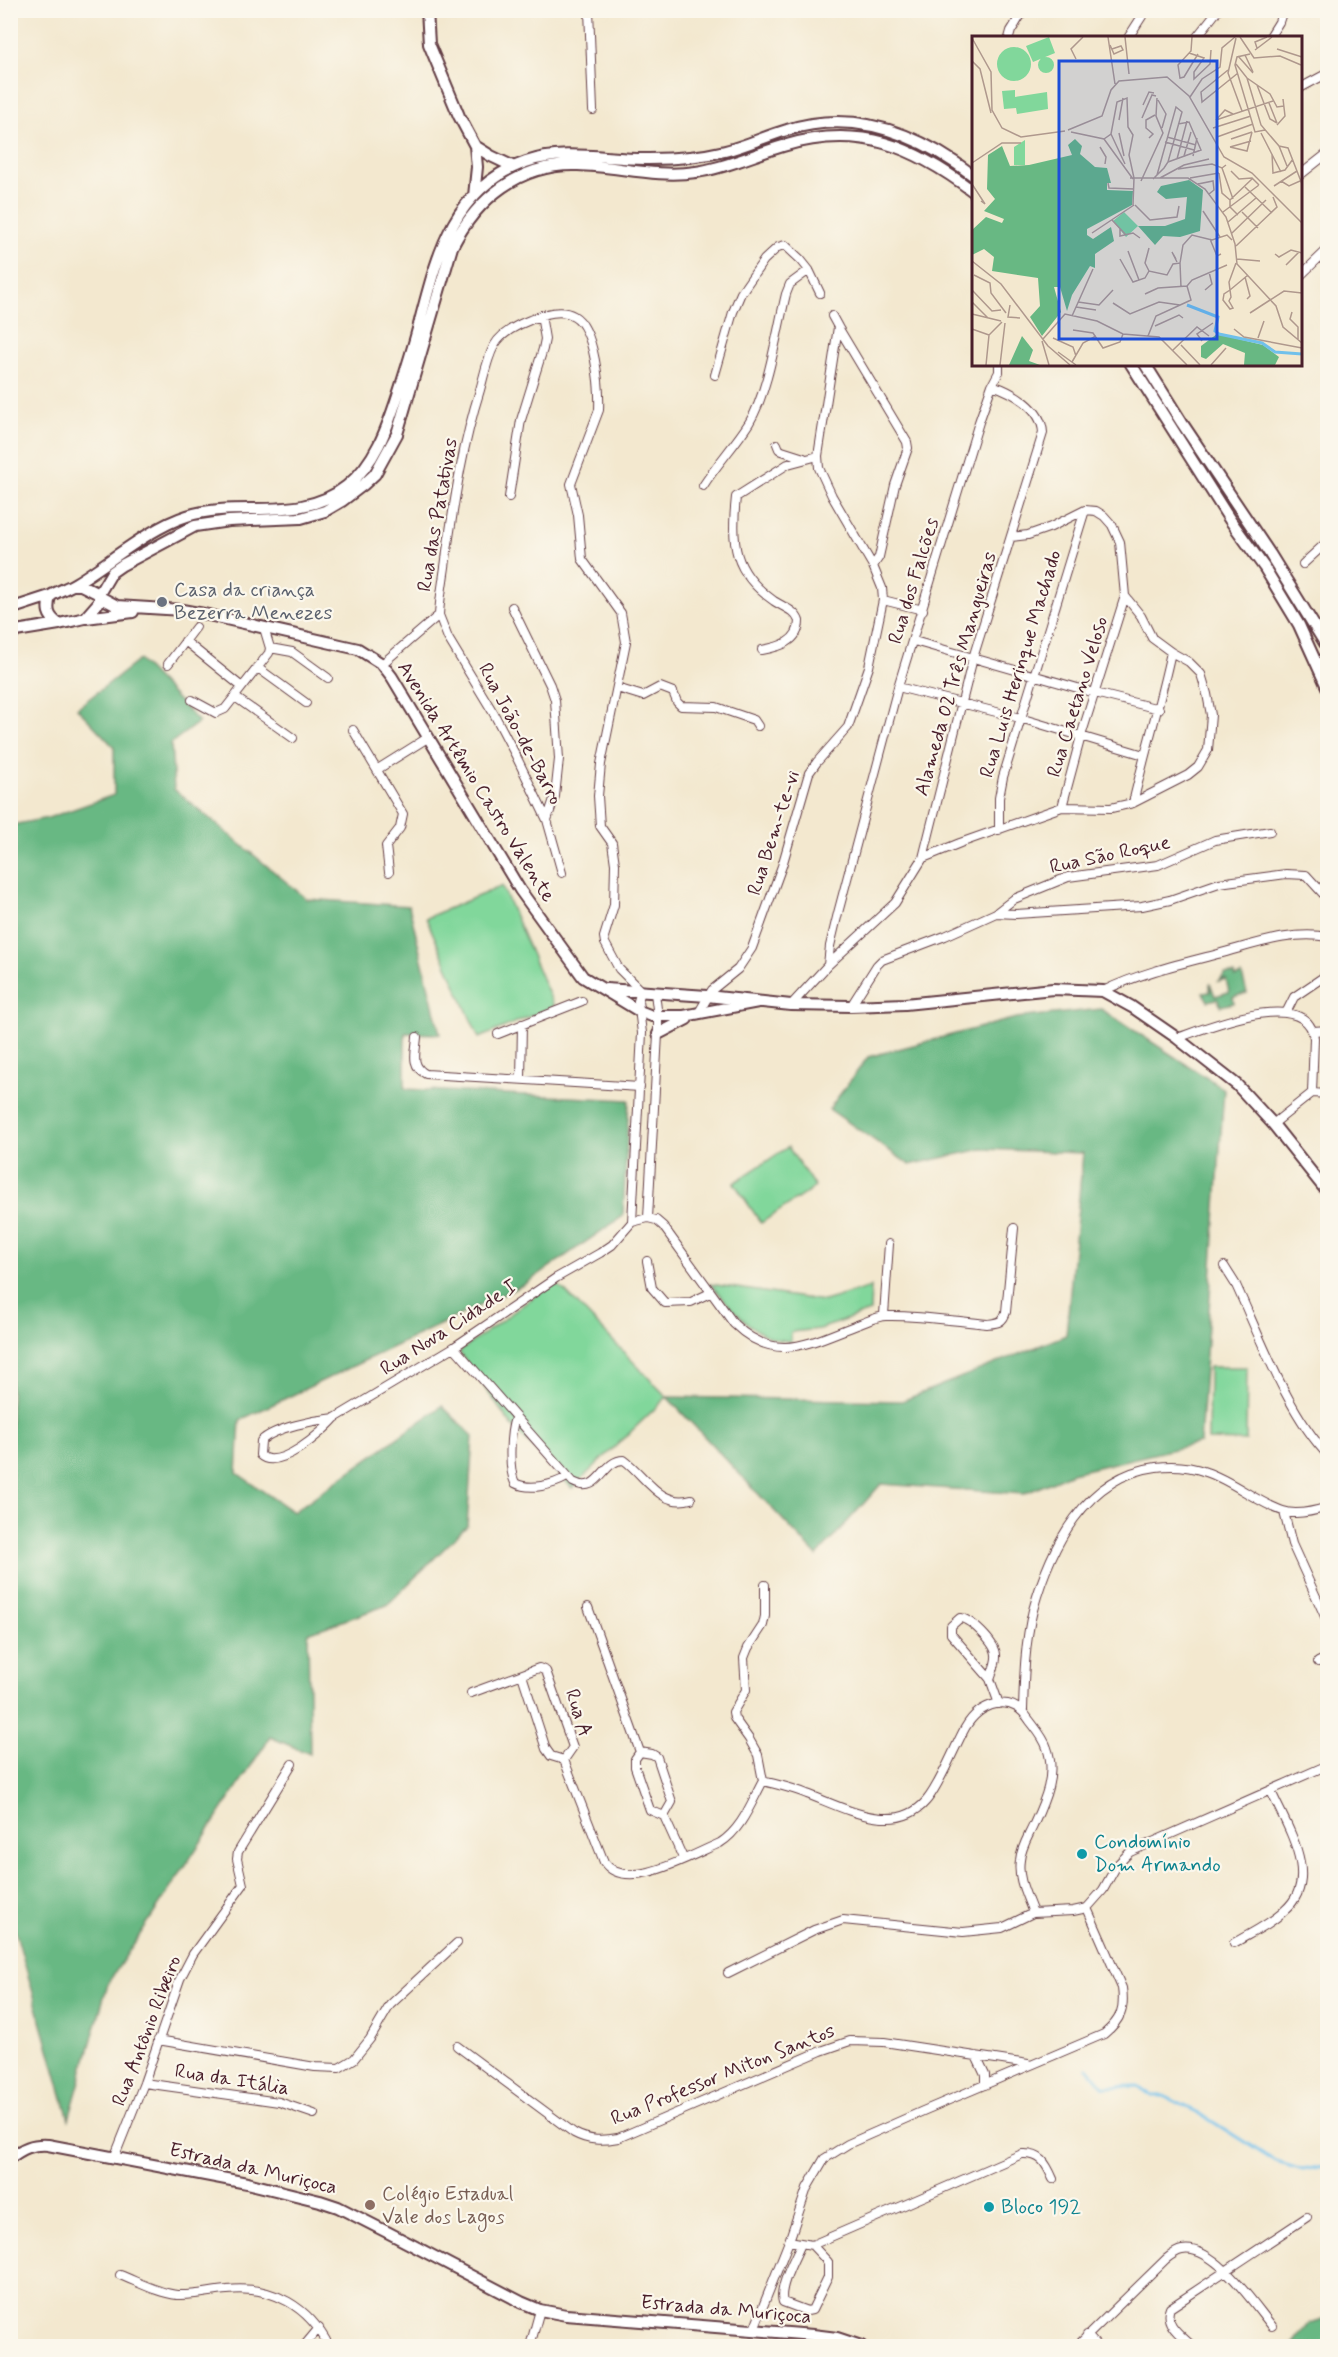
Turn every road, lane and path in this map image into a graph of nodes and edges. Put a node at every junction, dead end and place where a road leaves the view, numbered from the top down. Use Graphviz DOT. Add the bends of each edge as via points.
graph roads {
  1 [pos="427,10"];
  2 [pos="589,10"];
  3 [pos="1024,10"];
  4 [pos="1146,10"];
  5 [pos="1218,10"];
  6 [pos="1282,10"];
  7 [pos="1010,36"];
  8 [pos="1129,36"];
  9 [pos="1198,36"];
  10 [pos="1270,36"];
  11 [pos="1328,74"];
  12 [pos="1302,87"];
  13 [pos="594,110"];
  14 [pos="475,146"];
  15 [pos="1328,153"];
  16 [pos="512,166"];
  17 [pos="1302,173"];
  18 [pos="972,175"];
  19 [pos="972,191"];
  20 [pos="474,196"];
  21 [pos="1328,249"];
  22 [pos="808,270"];
  23 [pos="1302,274"];
  24 [pos="820,293"];
  25 [pos="541,315"];
  26 [pos="832,316"];
  27 [pos="838,327"];
  28 [pos="999,366"];
  29 [pos="1132,366"];
  30 [pos="1146,366"];
  31 [pos="715,375"];
  32 [pos="992,385"];
  33 [pos="777,444"];
  34 [pos="818,456"];
  35 [pos="804,458"];
  36 [pos="703,486"];
  37 [pos="508,496"];
  38 [pos="1085,510"];
  39 [pos="1011,537"];
  40 [pos="1328,541"];
  41 [pos="1303,564"];
  42 [pos="873,566"];
  43 [pos="74,585"];
  44 [pos="99,595"];
  45 [pos="50,596"];
  46 [pos="1125,596"];
  47 [pos="884,600"];
  48 [pos="512,607"];
  49 [pos="10,609"];
  50 [pos="150,609"];
  51 [pos="923,610"];
  52 [pos="439,615"];
  53 [pos="85,618"];
  54 [pos="59,624"];
  55 [pos="196,627"];
  56 [pos="264,628"];
  57 [pos="10,632"];
  58 [pos="914,640"];
  59 [pos="185,641"];
  60 [pos="270,648"];
  61 [pos="1328,648"];
  62 [pos="762,650"];
  63 [pos="1171,652"];
  64 [pos="974,658"];
  65 [pos="168,664"];
  66 [pos="382,664"];
  67 [pos="258,668"];
  68 [pos="1033,675"];
  69 [pos="328,678"];
  70 [pos="243,687"];
  71 [pos="898,687"];
  72 [pos="617,688"];
  73 [pos="1328,689"];
  74 [pos="1095,693"];
  75 [pos="235,697"];
  76 [pos="192,700"];
  77 [pos="962,702"];
  78 [pos="306,703"];
  79 [pos="1159,709"];
  80 [pos="1020,718"];
  81 [pos="758,726"];
  82 [pos="352,730"];
  83 [pos="1081,736"];
  84 [pos="429,737"];
  85 [pos="294,738"];
  86 [pos="1144,756"];
  87 [pos="378,769"];
  88 [pos="1133,802"];
  89 [pos="1062,807"];
  90 [pos="547,820"];
  91 [pos="999,830"];
  92 [pos="1270,831"];
  93 [pos="923,858"];
  94 [pos="389,872"];
  95 [pos="562,873"];
  96 [pos="1328,899"];
  97 [pos="996,913"];
  98 [pos="1328,937"];
  99 [pos="828,965"];
  100 [pos="1328,974"];
  101 [pos="604,989"];
  102 [pos="641,991"];
  103 [pos="1104,991"];
  104 [pos="655,993"];
  105 [pos="707,996"];
  106 [pos="582,1001"];
  107 [pos="758,1002"];
  108 [pos="791,1005"];
  109 [pos="851,1006"];
  110 [pos="639,1011"];
  111 [pos="1286,1013"];
  112 [pos="698,1014"];
  113 [pos="658,1017"];
  114 [pos="522,1024"];
  115 [pos="1328,1030"];
  116 [pos="1313,1031"];
  117 [pos="642,1033"];
  118 [pos="498,1034"];
  119 [pos="658,1034"];
  120 [pos="417,1037"];
  121 [pos="1177,1038"];
  122 [pos="521,1079"];
  123 [pos="640,1088"];
  124 [pos="1312,1093"];
  125 [pos="1328,1094"];
  126 [pos="639,1099"];
  127 [pos="653,1100"];
  128 [pos="1273,1124"];
  129 [pos="1328,1193"];
  130 [pos="648,1218"];
  131 [pos="632,1222"];
  132 [pos="1014,1228"];
  133 [pos="889,1244"];
  134 [pos="647,1261"];
  135 [pos="1224,1266"];
  136 [pos="710,1293"];
  137 [pos="884,1316"];
  138 [pos="454,1347"];
  139 [pos="335,1418"];
  140 [pos="514,1418"];
  141 [pos="1328,1455"];
  142 [pos="567,1477"];
  143 [pos="691,1499"];
  144 [pos="1328,1507"];
  145 [pos="1284,1512"];
  146 [pos="765,1584"];
  147 [pos="588,1607"];
  148 [pos="1328,1623"];
  149 [pos="1328,1657"];
  150 [pos="1318,1662"];
  151 [pos="522,1675"];
  152 [pos="990,1679"];
  153 [pos="471,1693"];
  154 [pos="999,1704"];
  155 [pos="1023,1710"];
  156 [pos="640,1752"];
  157 [pos="564,1760"];
  158 [pos="291,1764"];
  159 [pos="1328,1765"];
  160 [pos="763,1781"];
  161 [pos="1271,1791"];
  162 [pos="664,1816"];
  163 [pos="683,1858"];
  164 [pos="1087,1908"];
  165 [pos="1033,1913"];
  166 [pos="457,1943"];
  167 [pos="1234,1943"];
  168 [pos="728,1972"];
  169 [pos="158,2040"];
  170 [pos="457,2046"];
  171 [pos="976,2056"];
  172 [pos="1030,2064"];
  173 [pos="144,2083"];
  174 [pos="985,2085"];
  175 [pos="314,2114"];
  176 [pos="10,2158"];
  177 [pos="114,2158"];
  178 [pos="1053,2179"];
  179 [pos="1306,2217"];
  180 [pos="789,2241"];
  181 [pos="801,2244"];
  182 [pos="812,2245"];
  183 [pos="1225,2270"];
  184 [pos="120,2275"];
  185 [pos="540,2310"];
  186 [pos="1272,2326"];
  187 [pos="319,2328"];
  188 [pos="754,2329"];
  189 [pos="1087,2335"];
  190 [pos="304,2346"];
  191 [pos="329,2346"];
  192 [pos="530,2346"];
  193 [pos="861,2346"];
  194 [pos="1077,2346"];
  195 [pos="1097,2346"];
  196 [pos="1192,2346"];
  1 -- 14 [label="main road" via="429,44"];
  2 -- 13 [label="street"];
  3 -- 7 [label="street"];
  4 -- 8 [label="street"];
  5 -- 9 [label="street"];
  6 -- 10 [label="street"];
  11 -- 12 [label="street"];
  14 -- 16 [label="main road"];
  14 -- 20 [label="main road"];
  15 -- 17 [label="street"];
  16 -- 18 [label="main road" via="561,155 648,159 700,156 788,129 829,122 860,123 916,139"];
  16 -- 20 [label="main road"];
  19 -- 44 [label="main road" via="900,147 860,138 830,137 808,139 696,172 642,172 579,165 536,170 520,177 481,203 452,247 397,434 375,474 342,501 301,519 229,521 184,530 112,572"];
  20 -- 43 [label="main road" via="443,242 391,417 365,470 313,505 226,509 186,516"];
  21 -- 23 [label="street"];
  22 -- 24 [label="street"];
  22 -- 31 [label="street" via="785,245 764,260 741,293"];
  22 -- 36 [label="street" via="790,284 786,294 755,411"];
  25 -- 37 [label="street" via="545,339 521,420"];
  25 -- 52 [label="street, Rua das Patativas" via="513,328 492,349 459,471"];
  25 -- 72 [label="street" via="573,315 581,321 592,348 599,411 571,484 582,559 624,620 626,642"];
  26 -- 27 [label="street"];
  27 -- 34 [label="street"];
  27 -- 42 [label="street" via="908,448 895,485 879,557"];
  28 -- 32 [label="street, Rua dos Falcões"];
  29 -- 73 [label="main road" via="1264,567 1299,625"];
  30 -- 61 [label="main road"];
  32 -- 39 [label="street" via="1016,395 1038,414 1043,426"];
  32 -- 51 [label="street, Rua dos Falcões"];
  33 -- 35 [label="street" via="779,450"];
  34 -- 35 [label="street"];
  34 -- 42 [label="street" via="819,468 832,496"];
  35 -- 62 [label="street" via="736,497 734,546 739,564 763,593 799,621 798,631 786,644"];
  38 -- 39 [label="street, Alameda 02 Três Mangueiras" via="1051,527"];
  38 -- 46 [label="street" via="1104,516 1117,535"];
  38 -- 68 [label="street, Rua Luis Herinque Machado"];
  39 -- 64 [label="street, Alameda 02 Três Mangueiras"];
  40 -- 41 [label="street"];
  42 -- 47 [label="street"];
  43 -- 44 [label="main road"];
  43 -- 45 [label="main road"];
  44 -- 50 [label="main road, Avenida Artêmio Castro Valente" via="117,606"];
  44 -- 53 [label="main road" via="96,608"];
  45 -- 49 [label="main road"];
  45 -- 54 [label="main road" via="48,612"];
  46 -- 63 [label="street" via="1141,616 1148,633"];
  46 -- 74 [label="street, Rua Caetano Veloso"];
  47 -- 51 [label="street"];
  47 -- 105 [label="street, Rua Bem-te-vi" via="862,691 848,727 809,773 782,866 752,948 738,969"];
  48 -- 90 [label="street" via="555,700 559,759 555,796"];
  50 -- 53 [label="main road, Avenida Artêmio Castro Valente"];
  50 -- 56 [label="main road, Avenida Artêmio Castro Valente" via="204,614"];
  51 -- 58 [label="street, Rua dos Falcões"];
  52 -- 66 [label="street, Rua das Patativas"];
  52 -- 90 [label="street, Rua João-de-Barro"];
  53 -- 54 [label="main road"];
  54 -- 57 [label="main road"];
  55 -- 59 [label="street"];
  56 -- 60 [label="street"];
  56 -- 66 [label="main road, Avenida Artêmio Castro Valente" via="342,644 367,653"];
  58 -- 64 [label="street"];
  58 -- 71 [label="street, Rua dos Falcões"];
  59 -- 65 [label="street"];
  59 -- 70 [label="street"];
  60 -- 67 [label="street"];
  60 -- 69 [label="street" via="292,652"];
  63 -- 79 [label="street"];
  63 -- 88 [label="street" via="1201,674 1211,715 1208,750 1188,775"];
  64 -- 68 [label="street"];
  64 -- 77 [label="street, Alameda 02 Três Mangueiras"];
  66 -- 84 [label="main road, Avenida Artêmio Castro Valente"];
  67 -- 70 [label="street"];
  67 -- 78 [label="street"];
  68 -- 74 [label="street"];
  68 -- 80 [label="street, Rua Luis Herinque Machado"];
  70 -- 75 [label="street"];
  71 -- 77 [label="street"];
  71 -- 99 [label="street, Rua dos Falcões"];
  72 -- 81 [label="street" via="643,696 660,687 673,692 677,702 689,707 716,707 754,720"];
  72 -- 102 [label="street" via="598,796 600,826 612,843 615,864 614,905 604,943 619,969"];
  74 -- 79 [label="street"];
  74 -- 83 [label="street, Rua Caetano Veloso"];
  75 -- 76 [label="street" via="216,713"];
  75 -- 85 [label="street"];
  77 -- 80 [label="street"];
  77 -- 93 [label="street, Alameda 02 Três Mangueiras"];
  79 -- 86 [label="street"];
  80 -- 83 [label="street"];
  80 -- 91 [label="street, Rua Luis Herinque Machado" via="999,798"];
  82 -- 87 [label="street"];
  83 -- 86 [label="street"];
  83 -- 89 [label="street, Rua Caetano Veloso"];
  84 -- 87 [label="street"];
  84 -- 101 [label="main road, Avenida Artêmio Castro Valente" via="520,890 574,968"];
  86 -- 88 [label="street"];
  87 -- 94 [label="street" via="404,814 400,828 386,846"];
  88 -- 89 [label="street" via="1111,808"];
  89 -- 91 [label="street"];
  90 -- 95 [label="street, Rua João-de-Barro"];
  91 -- 93 [label="street"];
  92 -- 97 [label="street, Rua São Roque" via="1215,840 1158,866 1068,877 1014,899"];
  93 -- 99 [label="street, Alameda 02 Três Mangueiras" via="895,903"];
  96 -- 97 [label="street" via="1300,873 1218,883 1142,906"];
  97 -- 109 [label="street" via="882,960"];
  98 -- 103 [label="street" via="1276,939 1140,975"];
  99 -- 108 [label="street, Alameda 02 Três Mangueiras"];
  100 -- 111 [label="street" via="1294,997"];
  101 -- 102 [label="main road, Avenida Artêmio Castro Valente"];
  101 -- 110 [label="main road, Avenida Artêmio Castro Valente"];
  102 -- 104 [label="main road, Avenida Artêmio Castro Valente"];
  102 -- 110 [label="street"];
  103 -- 109 [label="main road, Avenida Artêmio Castro Valente" via="1053,989"];
  103 -- 121 [label="main road"];
  104 -- 105 [label="main road, Avenida Artêmio Castro Valente"];
  104 -- 113 [label="street"];
  105 -- 107 [label="main road, Avenida Artêmio Castro Valente"];
  105 -- 112 [label="street, Rua Bem-te-vi"];
  106 -- 114 [label="street"];
  107 -- 108 [label="main road, Avenida Artêmio Castro Valente"];
  107 -- 112 [label="main road, Avenida Artêmio Castro Valente"];
  108 -- 109 [label="main road, Avenida Artêmio Castro Valente"];
  110 -- 113 [label="main road, Avenida Artêmio Castro Valente"];
  110 -- 117 [label="street"];
  111 -- 116 [label="street" via="1304,1019"];
  111 -- 121 [label="street" via="1249,1016"];
  112 -- 113 [label="main road, Avenida Artêmio Castro Valente"];
  112 -- 119 [label="main road"];
  113 -- 119 [label="street"];
  114 -- 118 [label="street"];
  114 -- 122 [label="street"];
  115 -- 116 [label="street"];
  116 -- 124 [label="street"];
  117 -- 119 [label="street"];
  117 -- 123 [label="street"];
  119 -- 127 [label="street"];
  120 -- 122 [label="street" via="414,1063 426,1074"];
  121 -- 128 [label="main road" via="1237,1085"];
  122 -- 123 [label="street"];
  123 -- 126 [label="street"];
  124 -- 125 [label="street"];
  124 -- 128 [label="street"];
  126 -- 127 [label="street"];
  126 -- 131 [label="street"];
  127 -- 130 [label="street"];
  128 -- 129 [label="main road"];
  130 -- 131 [label="street"];
  130 -- 136 [label="street" via="668,1231"];
  131 -- 138 [label="street, Rua Nova Cidade I" via="612,1245"];
  132 -- 137 [label="street" via="1006,1312 1000,1322"];
  133 -- 137 [label="street"];
  134 -- 136 [label="street" via="652,1288 665,1302 691,1302"];
  135 -- 141 [label="street" via="1294,1409"];
  136 -- 137 [label="street" via="748,1338 775,1348 801,1345"];
  138 -- 139 [label="street, Rua Nova Cidade I"];
  138 -- 140 [label="street"];
  139 -- 139 [label="street, Rua Nova Cidade I" via="264,1437 260,1455 265,1460 281,1458 320,1434"];
  140 -- 142 [label="street"];
  140 -- 142 [label="street" via="514,1483 544,1485"];
  142 -- 143 [label="street" via="589,1486 615,1461 624,1460 668,1499"];
  144 -- 145 [label="street"];
  145 -- 148 [label="street" via="1292,1544"];
  145 -- 155 [label="street" via="1222,1478 1187,1468 1149,1468 1112,1481 1080,1510 1063,1534 1040,1587 1028,1637"];
  146 -- 160 [label="street" via="763,1625 744,1658 746,1690 733,1712 758,1755"];
  147 -- 156 [label="street"];
  149 -- 150 [label="street"];
  151 -- 153 [label="street, Rua A"];
  151 -- 157 [label="street, Rua A" via="546,1749 551,1756"];
  151 -- 157 [label="street, Rua A" via="543,1668 549,1675 573,1747"];
  152 -- 152 [label="street" via="994,1647 970,1620 960,1618 951,1626 951,1634"];
  152 -- 154 [label="street"];
  154 -- 155 [label="street"];
  154 -- 160 [label="street" via="984,1707 971,1718 927,1800 903,1816 874,1817"];
  155 -- 165 [label="street" via="1047,1746 1050,1759 1044,1803 1020,1861 1021,1880"];
  156 -- 162 [label="street" via="635,1767 650,1810"];
  156 -- 162 [label="street" via="657,1757 672,1803"];
  157 -- 163 [label="street" via="609,1869 623,1875 639,1875"];
  158 -- 169 [label="street, Rua Antônio Ribeiro" via="238,1852 243,1885 193,1954"];
  159 -- 161 [label="street"];
  160 -- 163 [label="street" via="728,1838"];
  161 -- 164 [label="street" via="1130,1852"];
  161 -- 167 [label="street" via="1300,1858 1300,1890 1284,1912"];
  162 -- 163 [label="street"];
  164 -- 165 [label="street"];
  164 -- 172 [label="street" via="1122,1988 1122,2015 1104,2034"];
  165 -- 168 [label="street" via="1002,1928 963,1932 843,1920"];
  166 -- 169 [label="street" via="390,2005 361,2050 339,2068"];
  169 -- 173 [label="street, Rua Antônio Ribeiro"];
  170 -- 171 [label="street, Rua Professor Miton Santos" via="574,2133 604,2140 618,2138 850,2041 884,2042"];
  171 -- 172 [label="street, Rua Professor Miton Santos"];
  171 -- 174 [label="street" via="986,2075"];
  172 -- 174 [label="street"];
  173 -- 175 [label="street, Rua da Itália" via="279,2102"];
  173 -- 177 [label="street, Rua Antônio Ribeiro"];
  174 -- 180 [label="street" via="833,2151 814,2173"];
  176 -- 177 [label="main road, Estrada da Muriçoca" via="22,2149 40,2145"];
  177 -- 185 [label="main road, Estrada da Muriçoca" via="258,2185 338,2207"];
  178 -- 182 [label="street" via="1039,2156 1022,2154"];
  179 -- 183 [label="street"];
  180 -- 181 [label="street"];
  180 -- 188 [label="street"];
  181 -- 182 [label="street"];
  181 -- 182 [label="street" via="781,2299 807,2311 812,2310 829,2269 824,2256"];
  183 -- 186 [label="street"];
  183 -- 189 [label="street" via="1201,2252 1174,2253"];
  183 -- 196 [label="street" via="1168,2312 1170,2324"];
  184 -- 187 [label="street" via="178,2295 244,2289 274,2294 305,2312"];
  185 -- 188 [label="main road, Estrada da Muriçoca"];
  185 -- 192 [label="street"];
  187 -- 190 [label="street"];
  187 -- 191 [label="street"];
  188 -- 193 [label="main road, Estrada da Muriçoca" via="837,2338"];
  189 -- 194 [label="street"];
  189 -- 195 [label="street"];
}
